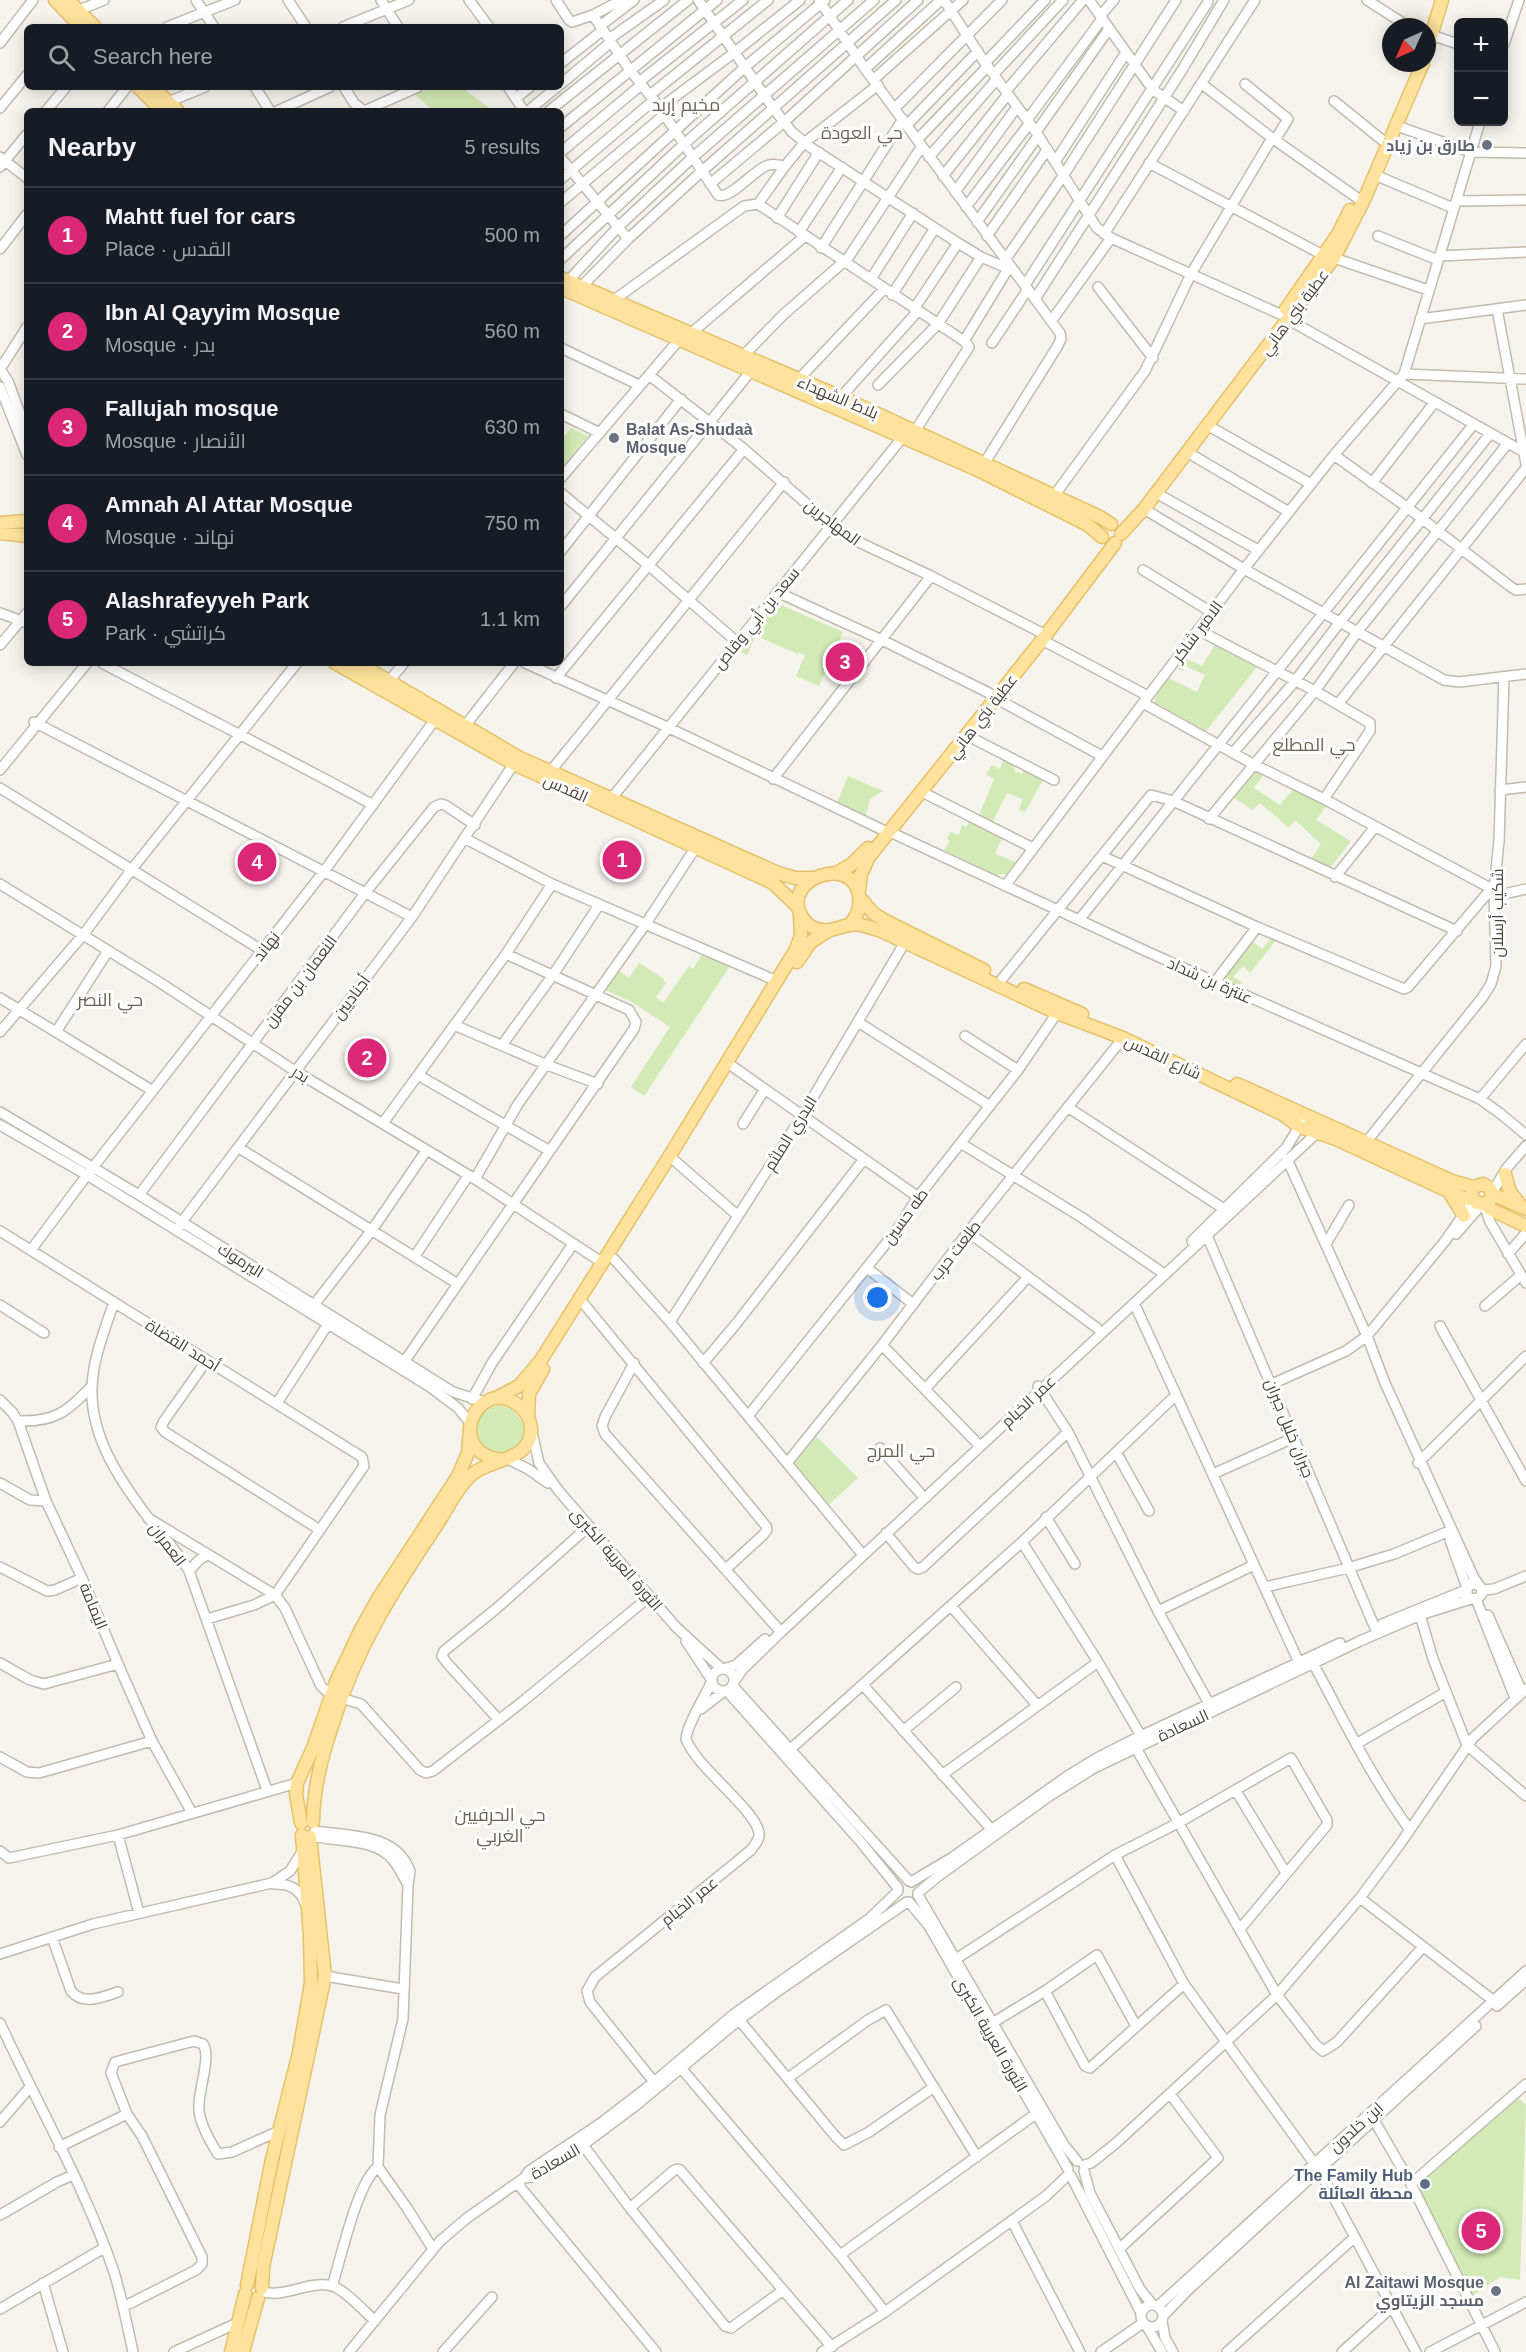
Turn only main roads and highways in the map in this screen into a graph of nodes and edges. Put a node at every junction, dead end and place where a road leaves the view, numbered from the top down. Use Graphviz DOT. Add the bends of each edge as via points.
graph roads {
  1 [pos="55,0"];
  2 [pos="68,0"];
  3 [pos="1435,0"];
  4 [pos="1442,0"];
  5 [pos="1432,18"];
  6 [pos="1434,18"];
  7 [pos="75,21"];
  8 [pos="1410,72"];
  9 [pos="1419,72"];
  10 [pos="142,90"];
  11 [pos="155,90"];
  12 [pos="169,108"];
  13 [pos="1360,200"];
  14 [pos="564,283"];
  15 [pos="564,283"];
  16 [pos="613,305"];
  17 [pos="1285,318"];
  18 [pos="684,338"];
  19 [pos="982,467"];
  20 [pos="24,521"];
  21 [pos="0,523"];
  22 [pos="0,533"];
  23 [pos="1112,534"];
  24 [pos="24,536"];
  25 [pos="340,666"];
  26 [pos="363,666"];
  27 [pos="993,696"];
  28 [pos="516,761"];
  29 [pos="886,831"];
  30 [pos="837,873"];
  31 [pos="813,878"];
  32 [pos="859,895"];
  33 [pos="799,910"];
  34 [pos="849,925"];
  35 [pos="828,931"];
  36 [pos="1506,1172"];
  37 [pos="1448,1191"];
  38 [pos="1482,1197"];
  39 [pos="1524,1208"];
  40 [pos="1464,1216"];
  41 [pos="1526,1226"];
  42 [pos="608,1261"];
  43 [pos="490,1400"];
  44 [pos="529,1422"];
  45 [pos="470,1429"];
  46 [pos="505,1460"];
  47 [pos="336,1696"];
  48 [pos="296,1789"];
  49 [pos="315,1794"];
  50 [pos="309,1831"];
  51 [pos="246,2289"];
  52 [pos="261,2293"];
  53 [pos="231,2352"];
  54 [pos="243,2352"];
  1 -- 7 [label="main road"];
  2 -- 7 [label="main road"];
  3 -- 5 [label="main road"];
  4 -- 6 [label="main road"];
  8 -- 13 [label="main road"];
  9 -- 13 [label="main road, عطية بني هاني" via="1375,175"];
  10 -- 12 [label="main road"];
  11 -- 12 [label="main road"];
  13 -- 17 [label="main road, عطية بني هاني" via="1329,257"];
  14 -- 16 [label="main road, بلاط الشهداء" via="581,287"];
  15 -- 16 [label="main road"];
  16 -- 18 [label="main road, بلاط الشهداء"];
  17 -- 23 [label="main road"];
  17 -- 23 [label="main road, عطية بني هاني" via="1144,509"];
  18 -- 19 [label="main road" via="902,438"];
  18 -- 19 [label="main road, بلاط الشهداء" via="841,397"];
  19 -- 23 [label="main road"];
  19 -- 23 [label="main road, بلاط الشهداء" via="1054,496"];
  20 -- 21 [label="main road"];
  22 -- 24 [label="main road"];
  23 -- 27 [label="main road, عطية بني هاني" via="1041,636"];
  25 -- 28 [label="main road, القدس" via="434,721"];
  26 -- 28 [label="main road, القدس"];
  27 -- 29 [label="main road"];
  27 -- 29 [label="main road, عطية بني هاني" via="922,792"];
  28 -- 31 [label="main road, القدس" via="550,772 778,873"];
  28 -- 33 [label="main road, القدس" via="772,883"];
  29 -- 30 [label="main road"];
  29 -- 32 [label="main road, عطية بني هاني" via="864,865"];
  30 -- 31 [label="main road"];
  30 -- 32 [label="main road" via="848,877"];
  31 -- 33 [label="main road" via="801,890"];
  32 -- 34 [label="main road" via="858,913"];
  32 -- 38 [label="main road" via="884,920 1002,979 1367,1141"];
  33 -- 35 [label="main road" via="808,924"];
  33 -- 42 [label="main road" via="799,944"];
  34 -- 35 [label="main road"];
  34 -- 37 [label="main road, شارع القدس" via="875,929 1057,1013 1123,1038 1300,1126"];
  35 -- 42 [label="main road" via="806,948 675,1161"];
  36 -- 39 [label="main road" via="1510,1192"];
  37 -- 38 [label="main road, شارع القدس" via="1463,1198"];
  37 -- 40 [label="main road"];
  38 -- 39 [label="main road"];
  38 -- 41 [label="main road, شارع القدس" via="1490,1209"];
  42 -- 43 [label="main road" via="519,1386"];
  42 -- 44 [label="main road" via="532,1386 527,1400"];
  43 -- 44 [label="main road" via="515,1402"];
  43 -- 45 [label="main road" via="471,1417"];
  44 -- 46 [label="main road" via="530,1437 525,1447"];
  45 -- 46 [label="main road" via="480,1453 490,1459"];
  45 -- 47 [label="main road" via="468,1453 458,1476 371,1611"];
  46 -- 47 [label="main road" via="471,1475 448,1506 383,1607"];
  47 -- 48 [label="main road"];
  47 -- 49 [label="main road"];
  48 -- 49 [label="main road" via="308,1782"];
  48 -- 50 [label="main road"];
  49 -- 50 [label="main road"];
  50 -- 51 [label="main road" via="302,1852 311,1983"];
  50 -- 52 [label="main road" via="325,1976 263,2267"];
  51 -- 52 [label="main road" via="254,2282"];
  51 -- 53 [label="main road"];
  52 -- 54 [label="main road"];
}
